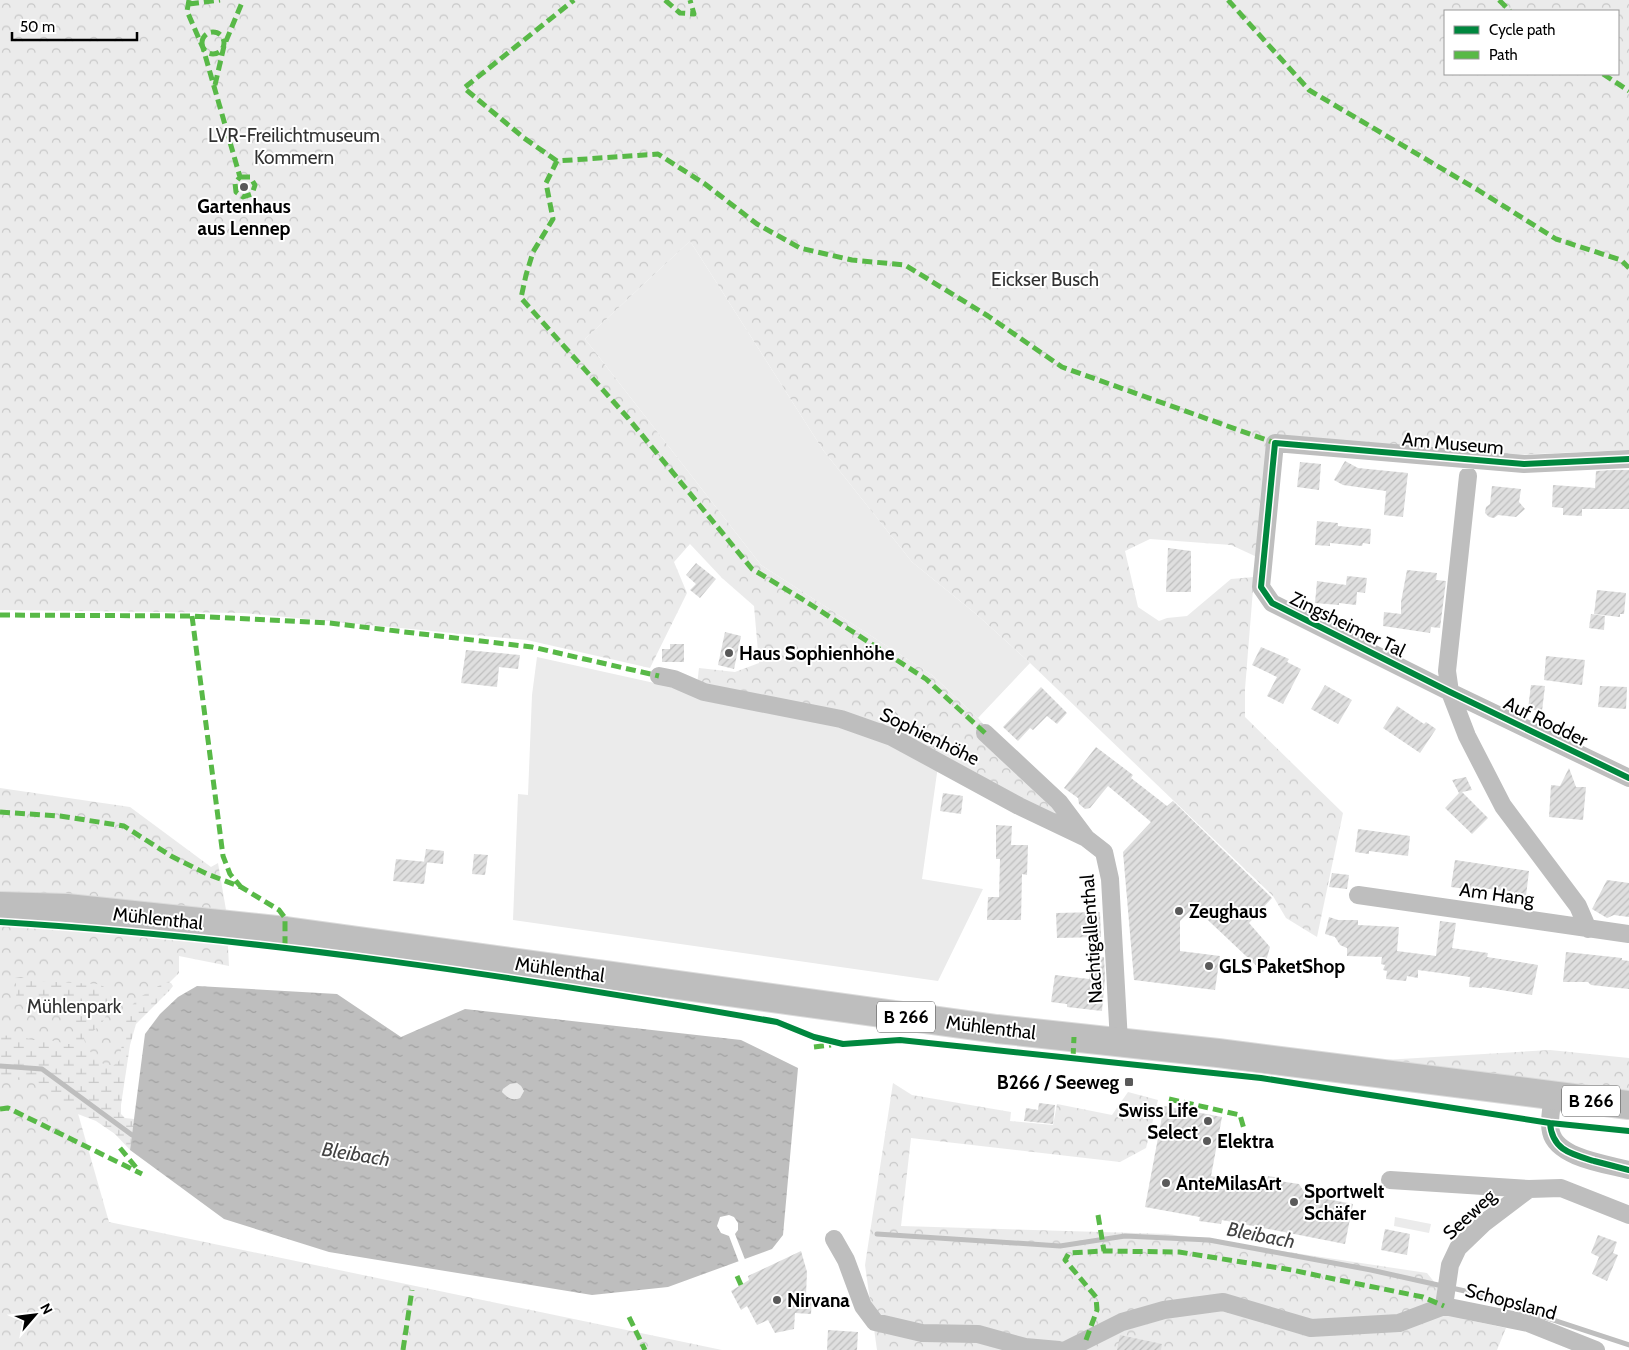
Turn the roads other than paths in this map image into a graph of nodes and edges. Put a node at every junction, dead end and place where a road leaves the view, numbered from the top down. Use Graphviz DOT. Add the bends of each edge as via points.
graph roads {
  1 [pos="1275,443"];
  2 [pos="1629,459"];
  3 [pos="1468,476"];
  4 [pos="659,676"];
  5 [pos="1450,692"];
  6 [pos="985,733"];
  7 [pos="1629,778"];
  8 [pos="1086,838"];
  9 [pos="1358,895"];
  10 [pos="0,906"];
  11 [pos="1588,929"];
  12 [pos="1629,934"];
  13 [pos="1119,1042"];
  14 [pos="1553,1096"];
  15 [pos="1629,1105"];
  16 [pos="1629,1170"];
  17 [pos="1390,1180"];
  18 [pos="1529,1189"];
  19 [pos="1629,1215"];
  20 [pos="834,1239"];
  21 [pos="1445,1293"];
  22 [pos="1059,1350"];
  23 [pos="1066,1350"];
  24 [pos="1596,1350"];
  1 -- 2 [label="street, Am Museum" via="1524,464"];
  1 -- 5 [label="street, Zingsheimer Tal" via="1261,587 1272,603"];
  3 -- 5 [label="street" via="1447,671"];
  4 -- 8 [label="street, Sophienhöhe" via="704,692 841,719 892,737 1019,806"];
  5 -- 7 [label="street, Auf Rodder"];
  5 -- 11 [label="street" via="1467,736 1503,806 1578,906"];
  6 -- 8 [label="street, Nachtigallenthal" via="1059,802"];
  8 -- 13 [label="street, Nachtigallenthal" via="1104,852 1110,879"];
  9 -- 11 [label="street, Am Hang"];
  10 -- 13 [label="main road, Mühlenthal / B 266" via="67,908 286,931 997,1029"];
  11 -- 12 [label="street, Am Hang"];
  13 -- 14 [label="main road, B 266"];
  14 -- 15 [label="main road, B 266"];
  14 -- 16 [label="street" via="1551,1131 1561,1148 1572,1155"];
  17 -- 18 [label="street, Seeweg"];
  18 -- 19 [label="street, Seeweg" via="1561,1188"];
  18 -- 21 [label="street, Seeweg" via="1458,1248 1450,1265"];
  20 -- 22 [label="street" via="846,1260 862,1306 875,1322 922,1333 978,1334 1024,1347"];
  21 -- 23 [label="street" via="1399,1323 1311,1328 1223,1302 1164,1310 1122,1322"];
  21 -- 24 [label="street, Schopsland"];
}
